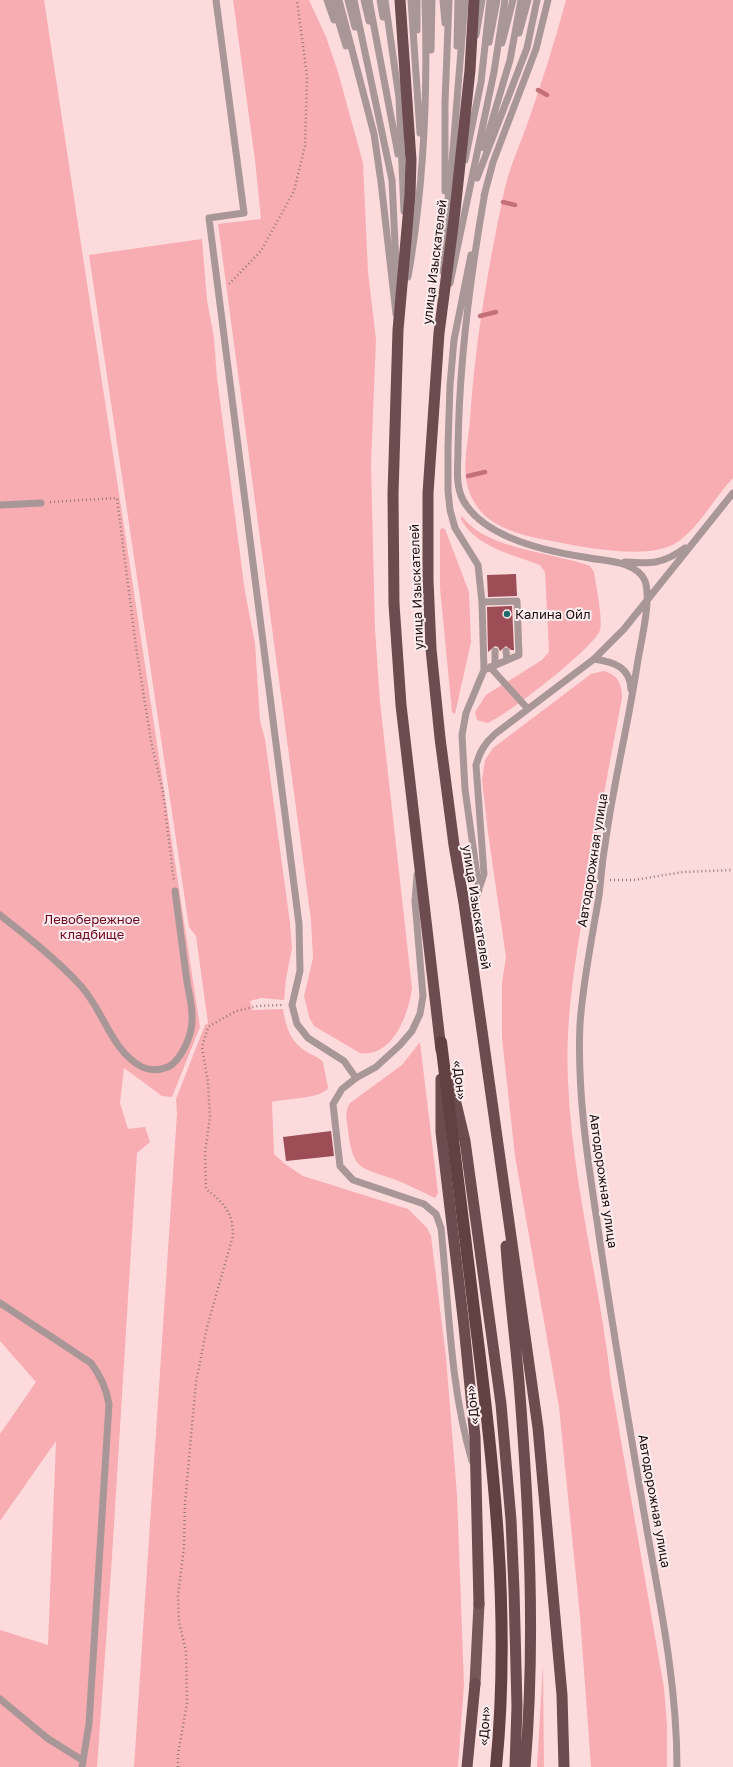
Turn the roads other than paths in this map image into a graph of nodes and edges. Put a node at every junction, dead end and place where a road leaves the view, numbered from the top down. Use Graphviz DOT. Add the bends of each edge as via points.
graph roads {
  1 [pos="216,0"];
  2 [pos="327,0"];
  3 [pos="332,0"];
  4 [pos="339,0"];
  5 [pos="348,0"];
  6 [pos="354,0"];
  7 [pos="364,0"];
  8 [pos="369,0"];
  9 [pos="380,0"];
  10 [pos="385,0"];
  11 [pos="395,0"];
  12 [pos="400,0"];
  13 [pos="410,0"];
  14 [pos="417,0"];
  15 [pos="425,0"];
  16 [pos="432,0"];
  17 [pos="442,0"];
  18 [pos="449,0"];
  19 [pos="458,0"];
  20 [pos="465,0"];
  21 [pos="474,0"];
  22 [pos="482,0"];
  23 [pos="490,0"];
  24 [pos="497,0"];
  25 [pos="505,0"];
  26 [pos="513,0"];
  27 [pos="521,0"];
  28 [pos="528,0"];
  29 [pos="537,0"];
  30 [pos="548,0"];
  31 [pos="447,51"];
  32 [pos="349,55"];
  33 [pos="510,60"];
  34 [pos="470,70"];
  35 [pos="494,72"];
  36 [pos="406,74"];
  37 [pos="417,82"];
  38 [pos="481,82"];
  39 [pos="399,98"];
  40 [pos="426,99"];
  41 [pos="456,104"];
  42 [pos="389,112"];
  43 [pos="380,123"];
  44 [pos="374,134"];
  45 [pos="421,160"];
  46 [pos="403,176"];
  47 [pos="485,192"];
  48 [pos="470,196"];
  49 [pos="455,211"];
  50 [pos="445,225"];
  51 [pos="405,242"];
  52 [pos="398,330"];
  53 [pos="439,334"];
  54 [pos="733,493"];
  55 [pos="41,502"];
  56 [pos="0,505"];
  57 [pos="700,532"];
  58 [pos="609,560"];
  59 [pos="647,598"];
  60 [pos="482,602"];
  61 [pos="495,651"];
  62 [pos="506,651"];
  63 [pos="594,659"];
  64 [pos="507,660"];
  65 [pos="490,668"];
  66 [pos="632,700"];
  67 [pos="528,709"];
  68 [pos="418,857"];
  69 [pos="479,890"];
  70 [pos="175,891"];
  71 [pos="0,915"];
  72 [pos="466,922"];
  73 [pos="441,1042"];
  74 [pos="356,1078"];
  75 [pos="500,1172"];
  76 [pos="0,1304"];
  77 [pos="477,1476"];
  78 [pos="479,1604"];
  79 [pos="475,1684"];
  80 [pos="0,1699"];
  81 [pos="82,1763"];
  82 [pos="467,1767"];
  83 [pos="496,1767"];
  84 [pos="515,1767"];
  85 [pos="525,1767"];
  86 [pos="564,1767"];
  87 [pos="677,1767"];
  1 -- 74 [label="lane" via="244,213 209,218 299,924 300,971 292,1005 297,1024 308,1038 344,1061"];
  2 -- 32 [label="lane"];
  3 -- 32 [label="lane"];
  4 -- 44 [label="lane"];
  5 -- 43 [label="lane"];
  6 -- 43 [label="lane"];
  7 -- 42 [label="lane"];
  8 -- 42 [label="lane"];
  9 -- 39 [label="lane"];
  10 -- 39 [label="lane"];
  11 -- 36 [label="lane"];
  12 -- 36 [label="highway, улица Изыскателей"];
  13 -- 37 [label="lane"];
  14 -- 37 [label="lane"];
  15 -- 40 [label="lane"];
  16 -- 40 [label="lane"];
  17 -- 31 [label="lane"];
  18 -- 31 [label="lane"];
  19 -- 41 [label="lane"];
  20 -- 41 [label="lane"];
  21 -- 34 [label="highway, улица Изыскателей"];
  22 -- 34 [label="lane"];
  23 -- 38 [label="lane"];
  24 -- 38 [label="lane"];
  25 -- 35 [label="lane"];
  26 -- 35 [label="lane"];
  27 -- 33 [label="lane"];
  28 -- 33 [label="lane"];
  29 -- 48 [label="lane" via="527,48"];
  30 -- 47 [label="lane" via="536,49 493,162"];
  31 -- 50 [label="lane"];
  32 -- 44 [label="lane"];
  33 -- 48 [label="lane"];
  34 -- 49 [label="highway, улица Изыскателей"];
  35 -- 48 [label="lane"];
  36 -- 51 [label="highway, улица Изыскателей" via="411,160"];
  37 -- 45 [label="lane"];
  38 -- 49 [label="lane"];
  39 -- 46 [label="lane"];
  40 -- 45 [label="lane"];
  41 -- 50 [label="lane"];
  42 -- 46 [label="lane"];
  43 -- 52 [label="lane" via="392,180"];
  44 -- 52 [label="lane"];
  45 -- 52 [label="lane" via="415,234"];
  46 -- 51 [label="lane"];
  47 -- 58 [label="lane" via="463,349 458,486 462,499 472,513 488,527 511,538 551,551"];
  47 -- 60 [label="lane" via="454,340 448,447 450,510 455,528 478,565"];
  48 -- 53 [label="lane"];
  49 -- 53 [label="highway, улица Изыскателей"];
  50 -- 53 [label="lane"];
  51 -- 52 [label="highway, улица Изыскателей"];
  52 -- 68 [label="highway, улица Изыскателей" via="393,494 394,604 401,705"];
  53 -- 72 [label="highway, улица Изыскателей" via="428,493 431,649 440,738"];
  54 -- 57 [label="lane"];
  55 -- 56 [label="lane"];
  57 -- 58 [label="lane" via="669,559 654,563"];
  57 -- 59 [label="lane"];
  58 -- 59 [label="lane" via="630,566 638,572 644,579"];
  59 -- 63 [label="lane" via="624,629"];
  59 -- 66 [label="lane, Автодорожная улица"];
  60 -- 64 [label="lane" via="517,601 519,655"];
  60 -- 65 [label="lane"];
  61 -- 65 [label="lane"];
  62 -- 64 [label="lane"];
  63 -- 66 [label="lane" via="608,661 628,674"];
  63 -- 67 [label="lane"];
  64 -- 65 [label="lane"];
  65 -- 67 [label="lane"];
  65 -- 69 [label="lane" via="466,713 462,735 465,788"];
  66 -- 87 [label="lane, Автодорожная улица" via="604,846 586,972 579,1053 582,1110 609,1305 670,1659 677,1735"];
  67 -- 69 [label="lane" via="485,743 476,765 484,874"];
  68 -- 73 [label="highway, улица Изыскателей"];
  68 -- 74 [label="lane" via="415,901 423,996 420,1014 412,1031 400,1045 376,1067"];
  69 -- 72 [label="lane"];
  70 -- 71 [label="lane" via="193,1022 183,1054 173,1065 162,1069 142,1067 128,1056 117,1044 81,986 51,956"];
  72 -- 75 [label="highway, улица Изыскателей"];
  73 -- 77 [label="highway" via="441,1132 464,1326"];
  73 -- 83 [label="highway, «Дон»" via="491,1447 500,1592 500,1700"];
  73 -- 84 [label="highway" via="465,1141 501,1404 511,1520 517,1706"];
  74 -- 77 [label="lane" via="342,1089 333,1104 340,1166 353,1180 407,1197 424,1204 436,1214 441,1228 452,1348 464,1432"];
  75 -- 85 [label="highway" via="526,1490 530,1678"];
  75 -- 86 [label="highway" via="516,1266 538,1428 562,1694"];
  76 -- 81 [label="lane" via="91,1363 106,1389 108,1404 89,1724"];
  77 -- 78 [label="highway"];
  78 -- 79 [label="main road"];
  79 -- 82 [label="highway"];
  80 -- 81 [label="lane"];
}
